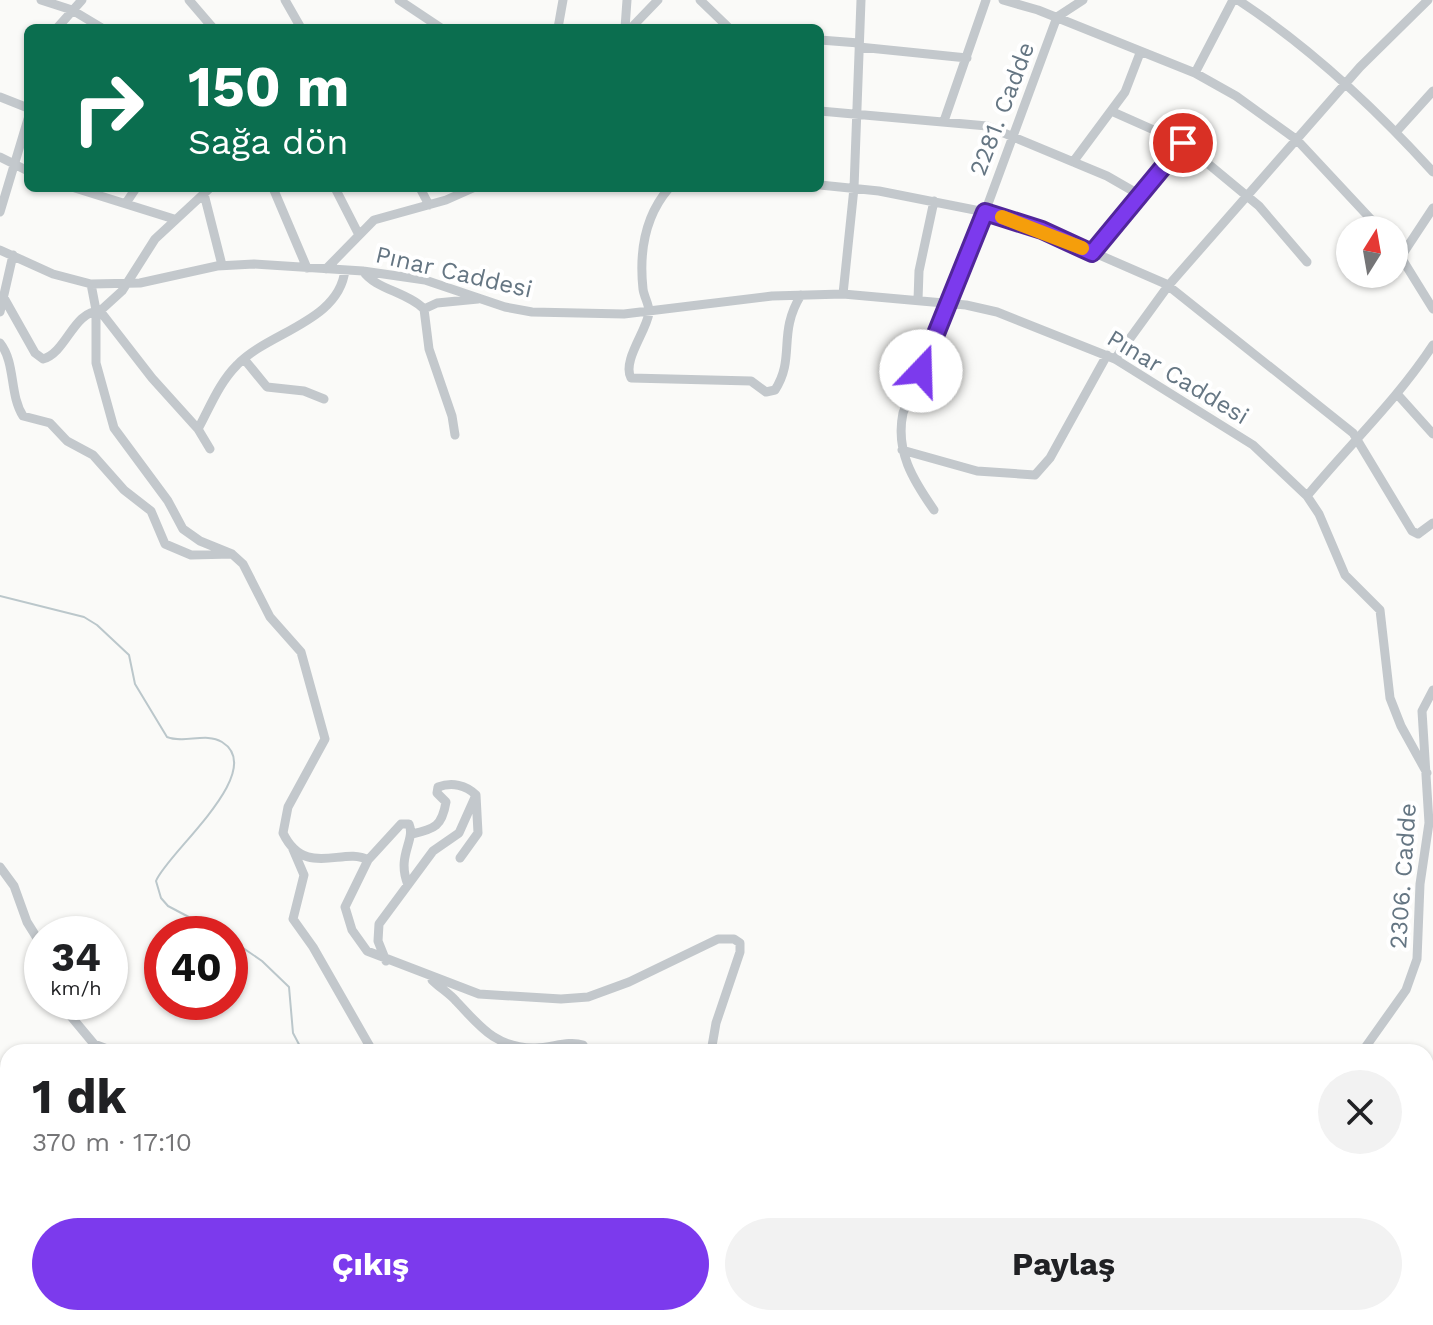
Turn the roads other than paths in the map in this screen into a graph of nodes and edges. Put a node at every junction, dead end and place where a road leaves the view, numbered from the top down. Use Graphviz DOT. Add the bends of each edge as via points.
graph roads {
  1 [pos="41,0"];
  2 [pos="82,0"];
  3 [pos="189,0"];
  4 [pos="285,0"];
  5 [pos="563,0"];
  6 [pos="627,0"];
  7 [pos="658,0"];
  8 [pos="700,0"];
  9 [pos="861,0"];
  10 [pos="986,0"];
  11 [pos="1003,0"];
  12 [pos="1083,0"];
  13 [pos="1236,0"];
  14 [pos="1428,0"];
  15 [pos="405,2"];
  16 [pos="72,10"];
  17 [pos="1057,17"];
  18 [pos="60,24"];
  19 [pos="95,24"];
  20 [pos="210,24"];
  21 [pos="299,24"];
  22 [pos="435,24"];
  23 [pos="559,24"];
  24 [pos="625,24"];
  25 [pos="635,24"];
  26 [pos="725,24"];
  27 [pos="824,41"];
  28 [pos="859,45"];
  29 [pos="1140,53"];
  30 [pos="967,58"];
  31 [pos="1195,73"];
  32 [pos="1346,84"];
  33 [pos="1433,91"];
  34 [pos="0,97"];
  35 [pos="24,106"];
  36 [pos="824,111"];
  37 [pos="1111,111"];
  38 [pos="855,115"];
  39 [pos="944,121"];
  40 [pos="1396,132"];
  41 [pos="24,136"];
  42 [pos="1014,136"];
  43 [pos="1297,140"];
  44 [pos="1183,143"];
  45 [pos="0,157"];
  46 [pos="1073,162"];
  47 [pos="17,166"];
  48 [pos="24,169"];
  49 [pos="1433,172"];
  50 [pos="824,185"];
  51 [pos="854,188"];
  52 [pos="89,192"];
  53 [pos="133,192"];
  54 [pos="206,192"];
  55 [pos="207,192"];
  56 [pos="275,192"];
  57 [pos="337,192"];
  58 [pos="422,192"];
  59 [pos="463,192"];
  60 [pos="666,192"];
  61 [pos="1140,195"];
  62 [pos="1248,196"];
  63 [pos="934,201"];
  64 [pos="126,203"];
  65 [pos="429,205"];
  66 [pos="1433,208"];
  67 [pos="0,212"];
  68 [pos="985,212"];
  69 [pos="1368,216"];
  70 [pos="174,219"];
  71 [pos="358,233"];
  72 [pos="1408,246"];
  73 [pos="0,250"];
  74 [pos="1092,253"];
  75 [pos="13,255"];
  76 [pos="1307,262"];
  77 [pos="222,265"];
  78 [pos="1408,265"];
  79 [pos="307,268"];
  80 [pos="326,269"];
  81 [pos="345,270"];
  82 [pos="363,271"];
  83 [pos="91,284"];
  84 [pos="127,285"];
  85 [pos="1168,286"];
  86 [pos="843,294"];
  87 [pos="801,295"];
  88 [pos="4,298"];
  89 [pos="481,298"];
  90 [pos="918,300"];
  91 [pos="947,303"];
  92 [pos="424,309"];
  93 [pos="1433,309"];
  94 [pos="98,311"];
  95 [pos="650,311"];
  96 [pos="0,312"];
  97 [pos="0,343"];
  98 [pos="1433,345"];
  99 [pos="1111,357"];
  100 [pos="244,359"];
  101 [pos="1398,395"];
  102 [pos="324,399"];
  103 [pos="198,429"];
  104 [pos="1433,434"];
  105 [pos="455,435"];
  106 [pos="1355,437"];
  107 [pos="210,449"];
  108 [pos="902,450"];
  109 [pos="1307,496"];
  110 [pos="934,510"];
  111 [pos="1433,523"];
  112 [pos="232,554"];
  113 [pos="1433,690"];
  114 [pos="1427,773"];
  115 [pos="476,795"];
  116 [pos="412,834"];
  117 [pos="292,847"];
  118 [pos="315,858"];
  119 [pos="460,858"];
  120 [pos="368,860"];
  121 [pos="0,867"];
  122 [pos="303,872"];
  123 [pos="408,885"];
  124 [pos="25,916"];
  125 [pos="386,961"];
  126 [pos="430,976"];
  127 [pos="74,1020"];
  128 [pos="94,1044"];
  129 [pos="368,1044"];
  130 [pos="516,1044"];
  131 [pos="712,1044"];
  132 [pos="1368,1044"];
  1 -- 16 [label="street"];
  2 -- 16 [label="street"];
  3 -- 20 [label="street"];
  4 -- 21 [label="street"];
  5 -- 23 [label="street"];
  6 -- 24 [label="street"];
  7 -- 25 [label="street"];
  8 -- 26 [label="street"];
  9 -- 28 [label="street"];
  10 -- 30 [label="street"];
  11 -- 17 [label="street"];
  12 -- 17 [label="street, 2281. Cadde"];
  13 -- 31 [label="street"];
  13 -- 32 [label="street"];
  14 -- 32 [label="street"];
  15 -- 22 [label="street"];
  16 -- 18 [label="street"];
  16 -- 19 [label="street"];
  17 -- 29 [label="street"];
  17 -- 42 [label="street, 2281. Cadde"];
  27 -- 28 [label="street"];
  28 -- 30 [label="street"];
  28 -- 38 [label="street"];
  29 -- 31 [label="street"];
  29 -- 37 [label="street" via="1125,92"];
  30 -- 39 [label="street"];
  31 -- 43 [label="street"];
  32 -- 40 [label="street"];
  32 -- 43 [label="street"];
  33 -- 40 [label="street"];
  34 -- 35 [label="street"];
  36 -- 38 [label="street"];
  37 -- 44 [label="street"];
  37 -- 46 [label="street"];
  38 -- 39 [label="street"];
  38 -- 51 [label="street"];
  39 -- 42 [label="street" via="987,126"];
  40 -- 49 [label="street"];
  41 -- 47 [label="street"];
  42 -- 46 [label="street"];
  42 -- 68 [label="street, 2281. Cadde"];
  43 -- 62 [label="street"];
  43 -- 69 [label="street"];
  44 -- 61 [label="street"];
  44 -- 62 [label="street"];
  45 -- 47 [label="street"];
  46 -- 61 [label="street"];
  47 -- 48 [label="street"];
  47 -- 67 [label="street"];
  50 -- 51 [label="street"];
  51 -- 63 [label="street"];
  51 -- 86 [label="street"];
  52 -- 64 [label="street"];
  53 -- 64 [label="street"];
  54 -- 70 [label="street"];
  55 -- 77 [label="street"];
  56 -- 79 [label="street"];
  57 -- 71 [label="street"];
  58 -- 65 [label="street"];
  59 -- 65 [label="street"];
  60 -- 95 [label="street" via="647,227 643,280"];
  61 -- 74 [label="street"];
  62 -- 76 [label="street"];
  62 -- 85 [label="street"];
  63 -- 68 [label="street"];
  63 -- 90 [label="street"];
  64 -- 70 [label="street"];
  65 -- 71 [label="street" via="382,216"];
  66 -- 72 [label="street"];
  68 -- 74 [label="street"];
  68 -- 91 [label="street, 2281. Cadde"];
  70 -- 84 [label="street" via="147,248"];
  71 -- 80 [label="street"];
  73 -- 75 [label="street, Pınar Caddesi"];
  74 -- 85 [label="street"];
  75 -- 83 [label="street, Pınar Caddesi"];
  75 -- 88 [label="street"];
  77 -- 79 [label="street, Pınar Caddesi"];
  77 -- 84 [label="street, Pınar Caddesi"];
  78 -- 93 [label="street"];
  79 -- 80 [label="street, Pınar Caddesi"];
  80 -- 81 [label="street, Pınar Caddesi"];
  81 -- 82 [label="street, Pınar Caddesi"];
  81 -- 100 [label="street" via="336,295 315,315"];
  82 -- 89 [label="street, Pınar Caddesi" via="425,280"];
  82 -- 92 [label="street"];
  83 -- 84 [label="street, Pınar Caddesi"];
  83 -- 94 [label="street"];
  84 -- 94 [label="street"];
  85 -- 99 [label="street"];
  85 -- 106 [label="street"];
  86 -- 87 [label="street, Pınar Caddesi"];
  86 -- 90 [label="street, Pınar Caddesi"];
  87 -- 95 [label="street, Pınar Caddesi"];
  87 -- 95 [label="street" via="787,322 786,368 772,392 751,381 631,378"];
  88 -- 94 [label="street" via="43,359 82,319"];
  88 -- 96 [label="street"];
  89 -- 92 [label="street"];
  89 -- 95 [label="street, Pınar Caddesi" via="532,312"];
  90 -- 91 [label="street, Pınar Caddesi"];
  91 -- 99 [label="street, Pınar Caddesi" via="997,312"];
  91 -- 108 [label="street, 2281. Cadde" via="903,413"];
  92 -- 105 [label="street" via="430,354"];
  94 -- 103 [label="street"];
  94 -- 112 [label="street" via="96,363 116,432 183,529"];
  97 -- 112 [label="street" via="23,416 50,423 67,441 93,455 151,511 165,544 191,555"];
  98 -- 101 [label="street"];
  99 -- 108 [label="street" via="1035,475 977,471"];
  99 -- 109 [label="street, Pınar Caddesi" via="1253,445"];
  100 -- 102 [label="street" via="267,387"];
  100 -- 103 [label="street" via="223,383"];
  101 -- 104 [label="street"];
  101 -- 106 [label="street"];
  103 -- 107 [label="street"];
  106 -- 109 [label="street"];
  106 -- 111 [label="street" via="1412,531 1418,534"];
  108 -- 110 [label="street"];
  109 -- 114 [label="street, Pınar Caddesi" via="1345,575 1380,610 1390,698"];
  112 -- 117 [label="street" via="243,564 270,617 301,652 324,730 324,742 284,818 283,833"];
  113 -- 114 [label="street, 2306. Cadde" via="1422,711"];
  114 -- 132 [label="street, 2306. Cadde" via="1429,823 1415,967 1400,1001"];
  115 -- 116 [label="street" via="463,786 440,786 437,793 446,802 440,824"];
  115 -- 119 [label="street" via="478,833"];
  115 -- 123 [label="street" via="459,833 433,851"];
  116 -- 120 [label="street" via="409,824 401,824"];
  116 -- 123 [label="street" via="403,860"];
  117 -- 118 [label="street"];
  117 -- 122 [label="street"];
  118 -- 120 [label="street"];
  118 -- 122 [label="street"];
  120 -- 125 [label="street" via="350,892 346,915 363,946"];
  121 -- 124 [label="street"];
  122 -- 129 [label="street" via="293,919"];
  123 -- 125 [label="street" via="378,928"];
  125 -- 126 [label="street"];
  126 -- 130 [label="street" via="478,1028"];
  126 -- 131 [label="street" via="479,994 580,998 629,982 718,939 734,939 740,952"];
  127 -- 128 [label="street"];
}
